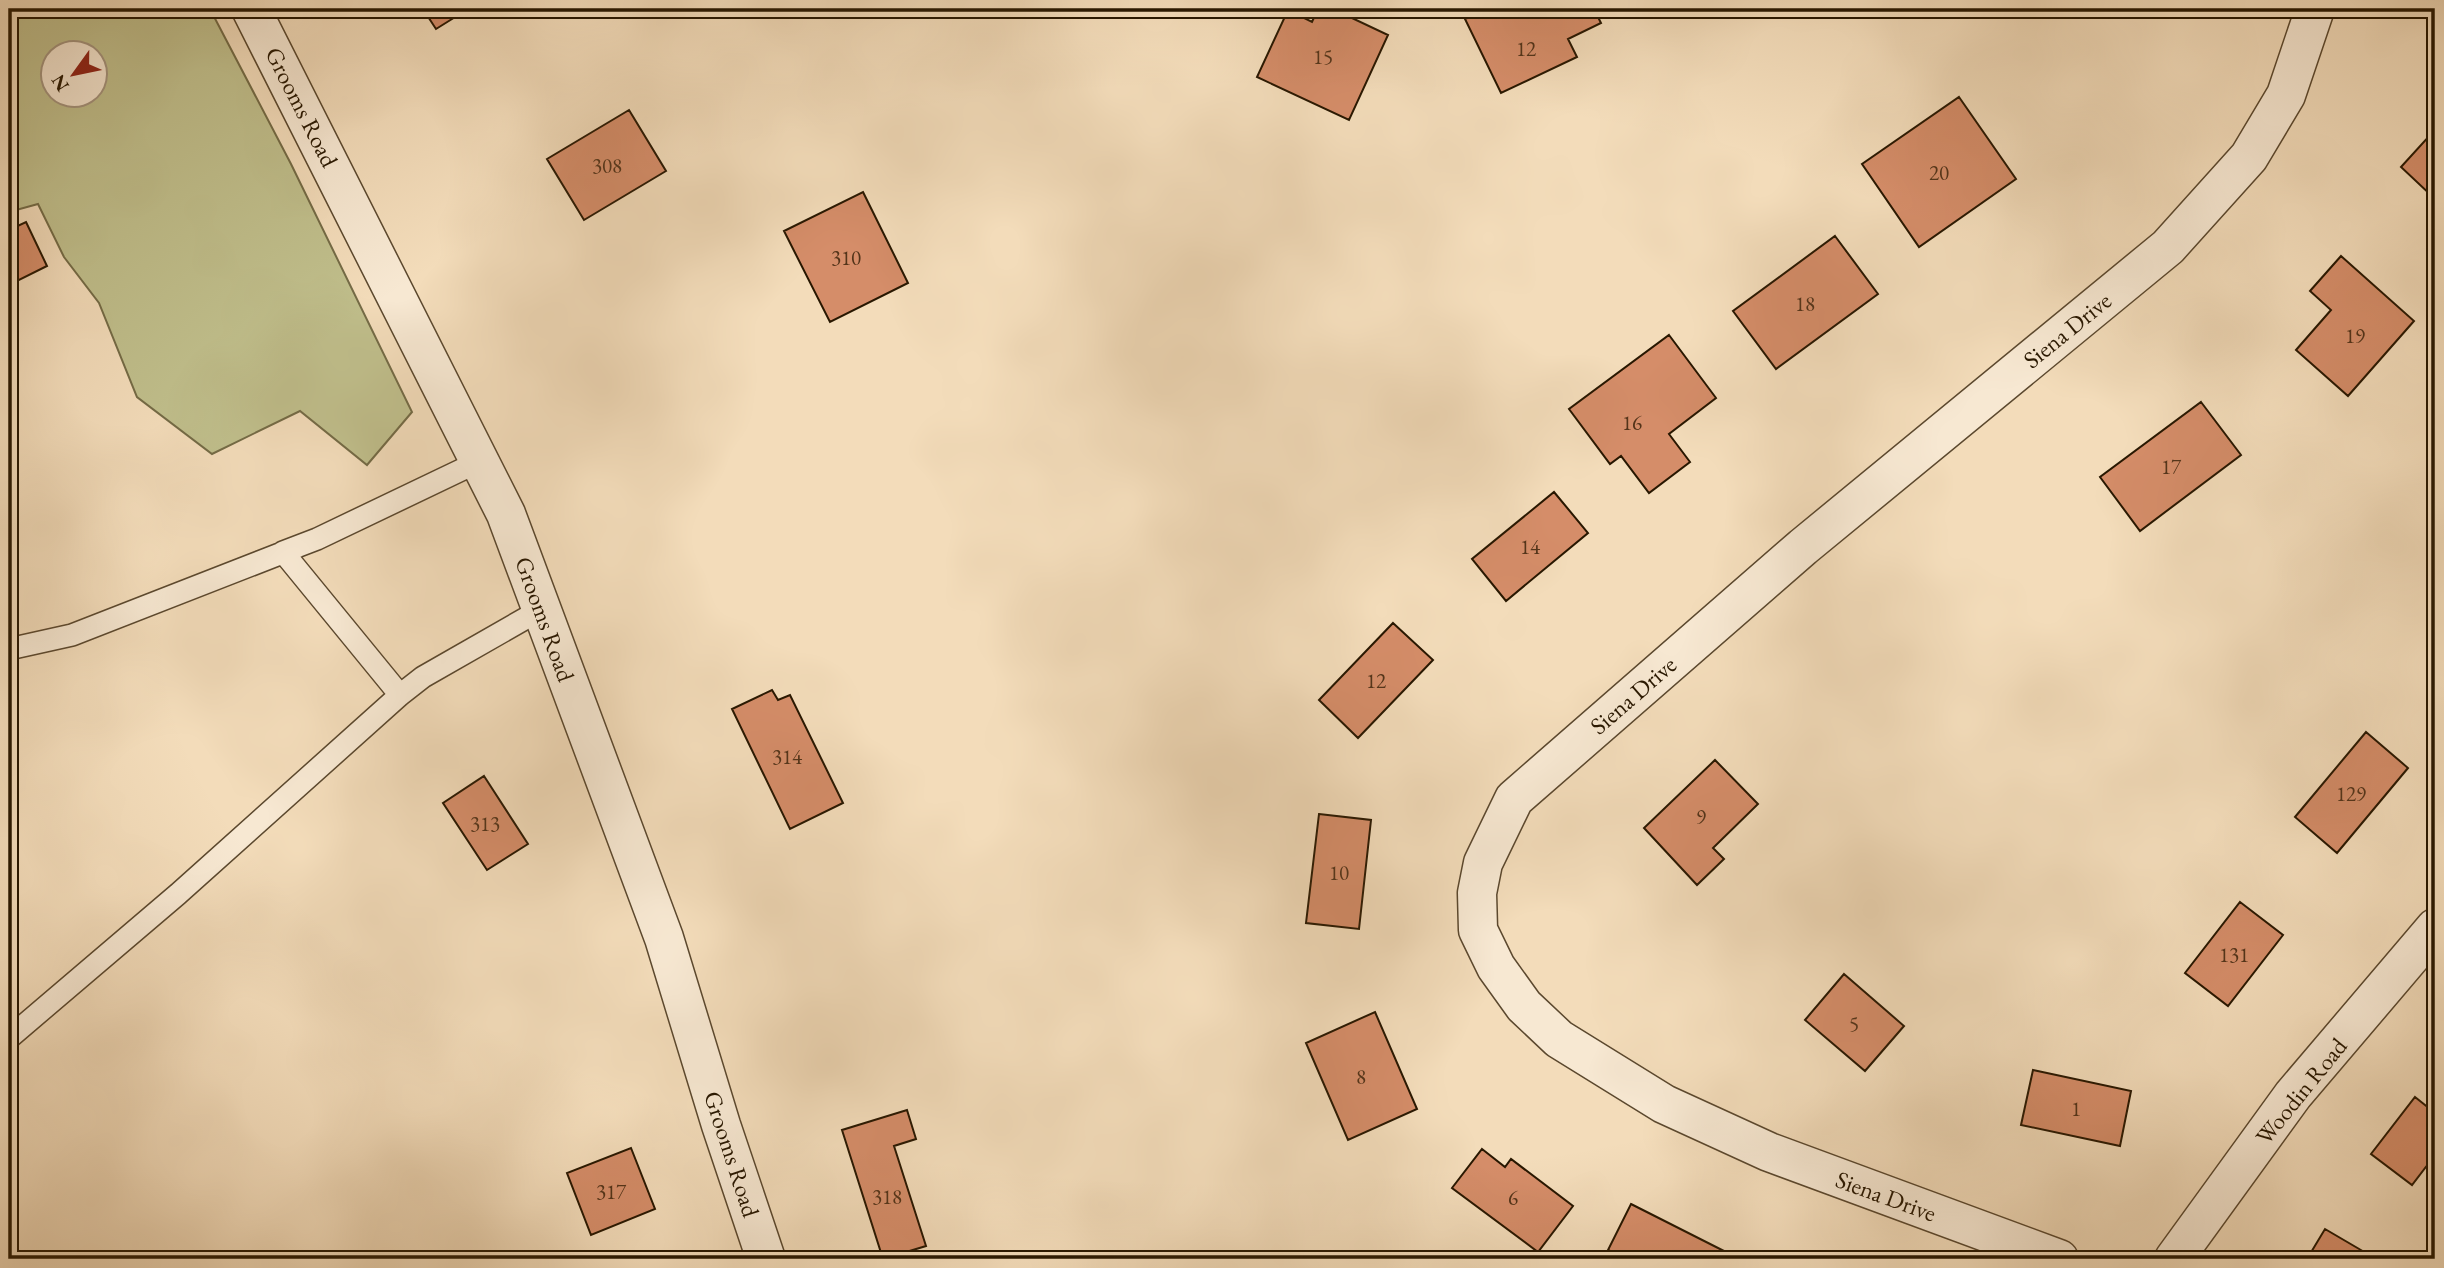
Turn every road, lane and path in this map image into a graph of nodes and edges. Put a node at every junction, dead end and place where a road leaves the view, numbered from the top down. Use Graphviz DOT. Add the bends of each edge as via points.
graph roads {
  1 [pos="251,9"];
  2 [pos="2315,9"];
  3 [pos="480,461"];
  4 [pos="283,552"];
  5 [pos="542,609"];
  6 [pos="9,649"];
  7 [pos="400,695"];
  8 [pos="2435,928"];
  9 [pos="9,1038"];
  10 [pos="766,1259"];
  11 [pos="2059,1259"];
  12 [pos="2174,1259"];
  1 -- 3 [label="street, Grooms Road"];
  2 -- 11 [label="street, Siena Drive" via="2286,95 2249,157 2168,247 1803,547 1514,799 1483,863 1477,893 1478,930 1496,967 1524,1006 1559,1039 1664,1104 1769,1152"];
  3 -- 4 [label="lane"];
  3 -- 5 [label="street, Grooms Road" via="506,514"];
  4 -- 6 [label="lane" via="72,635"];
  4 -- 7 [label="lane"];
  5 -- 7 [label="lane"];
  5 -- 10 [label="street, Grooms Road" via="664,938"];
  7 -- 9 [label="lane"];
  8 -- 12 [label="street, Woodin Road" via="2293,1095"];
}
